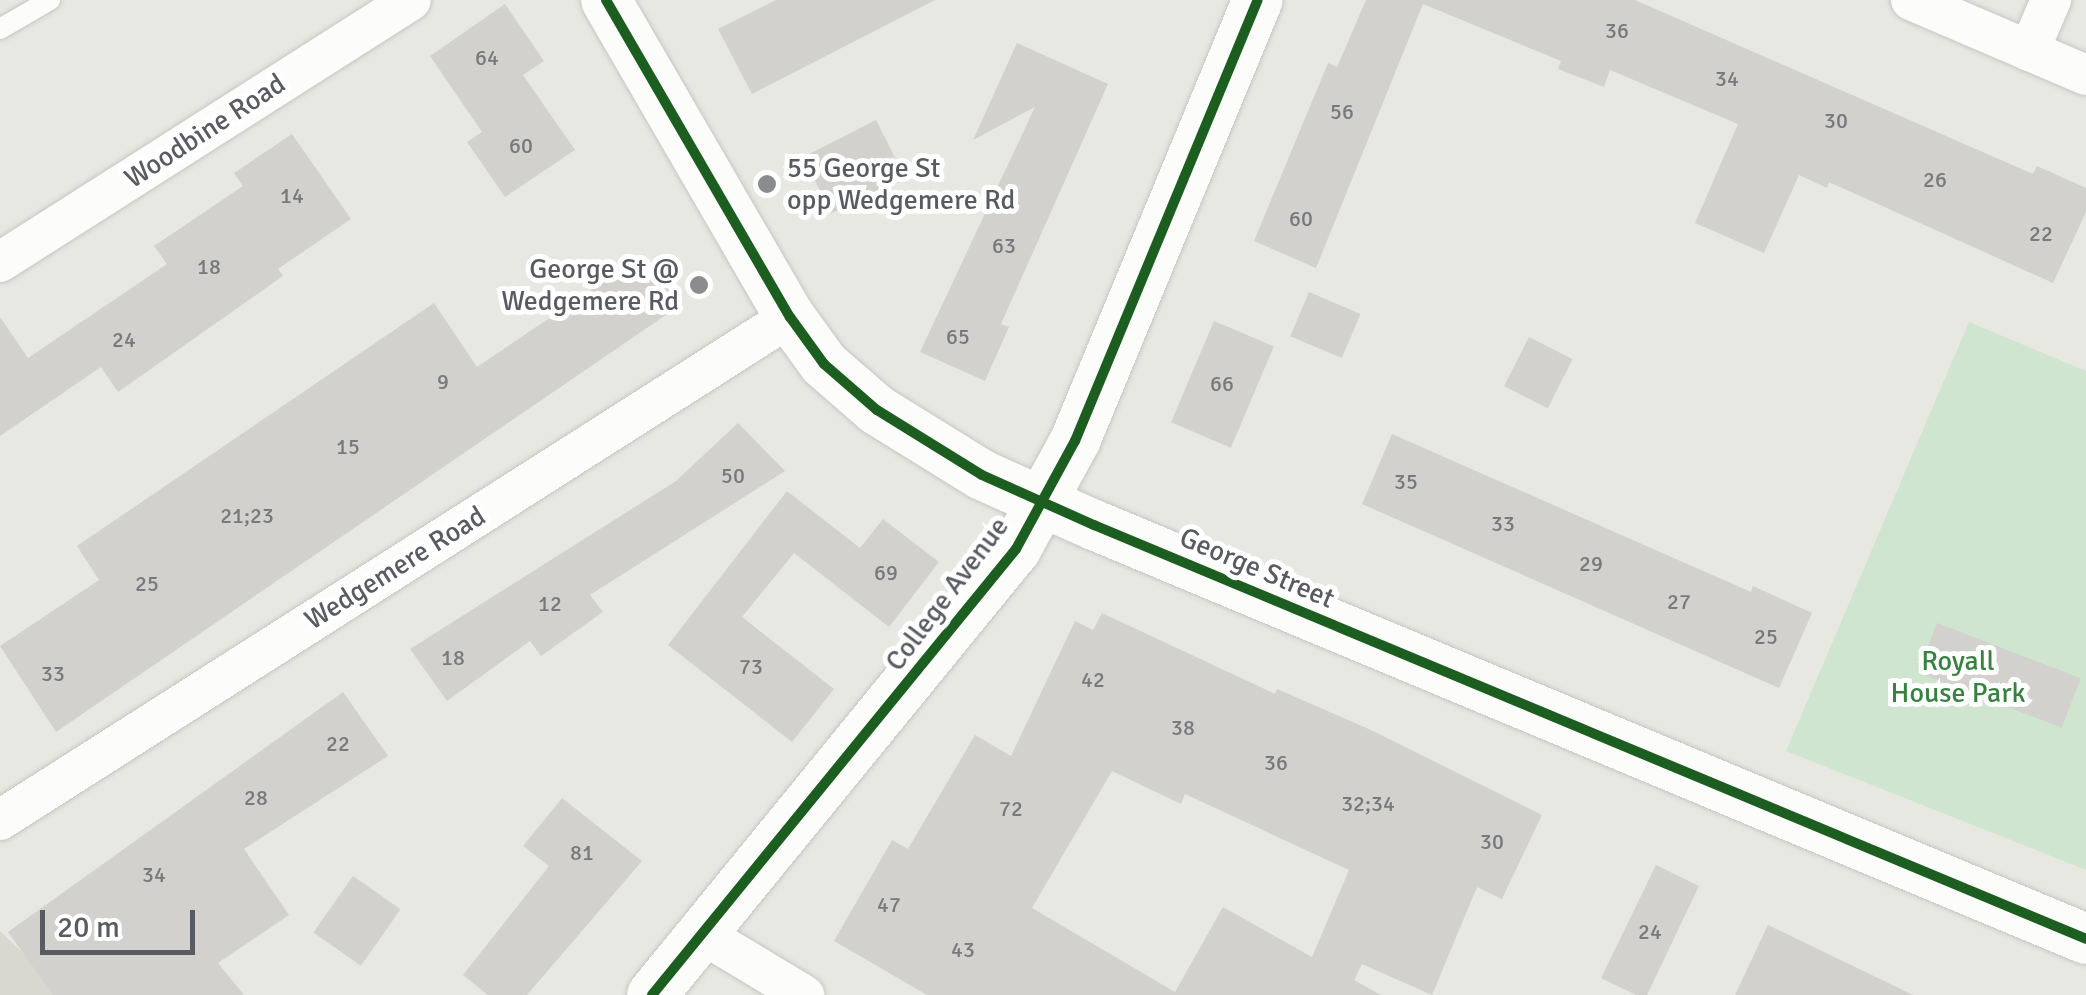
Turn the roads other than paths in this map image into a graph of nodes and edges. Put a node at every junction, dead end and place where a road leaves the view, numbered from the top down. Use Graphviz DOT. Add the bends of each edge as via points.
graph roads {
  1 [pos="50,0"];
  2 [pos="411,0"];
  3 [pos="606,0"];
  4 [pos="1258,0"];
  5 [pos="1911,0"];
  6 [pos="2050,0"];
  7 [pos="0,29"];
  8 [pos="2029,51"];
  9 [pos="2086,75"];
  10 [pos="0,262"];
  11 [pos="790,317"];
  12 [pos="1041,500"];
  13 [pos="0,820"];
  14 [pos="704,934"];
  15 [pos="2086,938"];
  16 [pos="652,995"];
  17 [pos="804,995"];
  1 -- 7 [label="lane"];
  2 -- 10 [label="street, Woodbine Road"];
  3 -- 11 [label="street, George Street"];
  4 -- 12 [label="street, College Avenue" via="1075,440"];
  5 -- 8 [label="street"];
  6 -- 8 [label="street"];
  8 -- 9 [label="street"];
  11 -- 12 [label="street, George Street" via="824,364 877,410 982,475"];
  11 -- 13 [label="street, Wedgemere Road"];
  12 -- 14 [label="street, College Avenue" via="1016,549"];
  12 -- 15 [label="street, George Street"];
  14 -- 16 [label="street, College Avenue"];
  14 -- 17 [label="street"];
}
